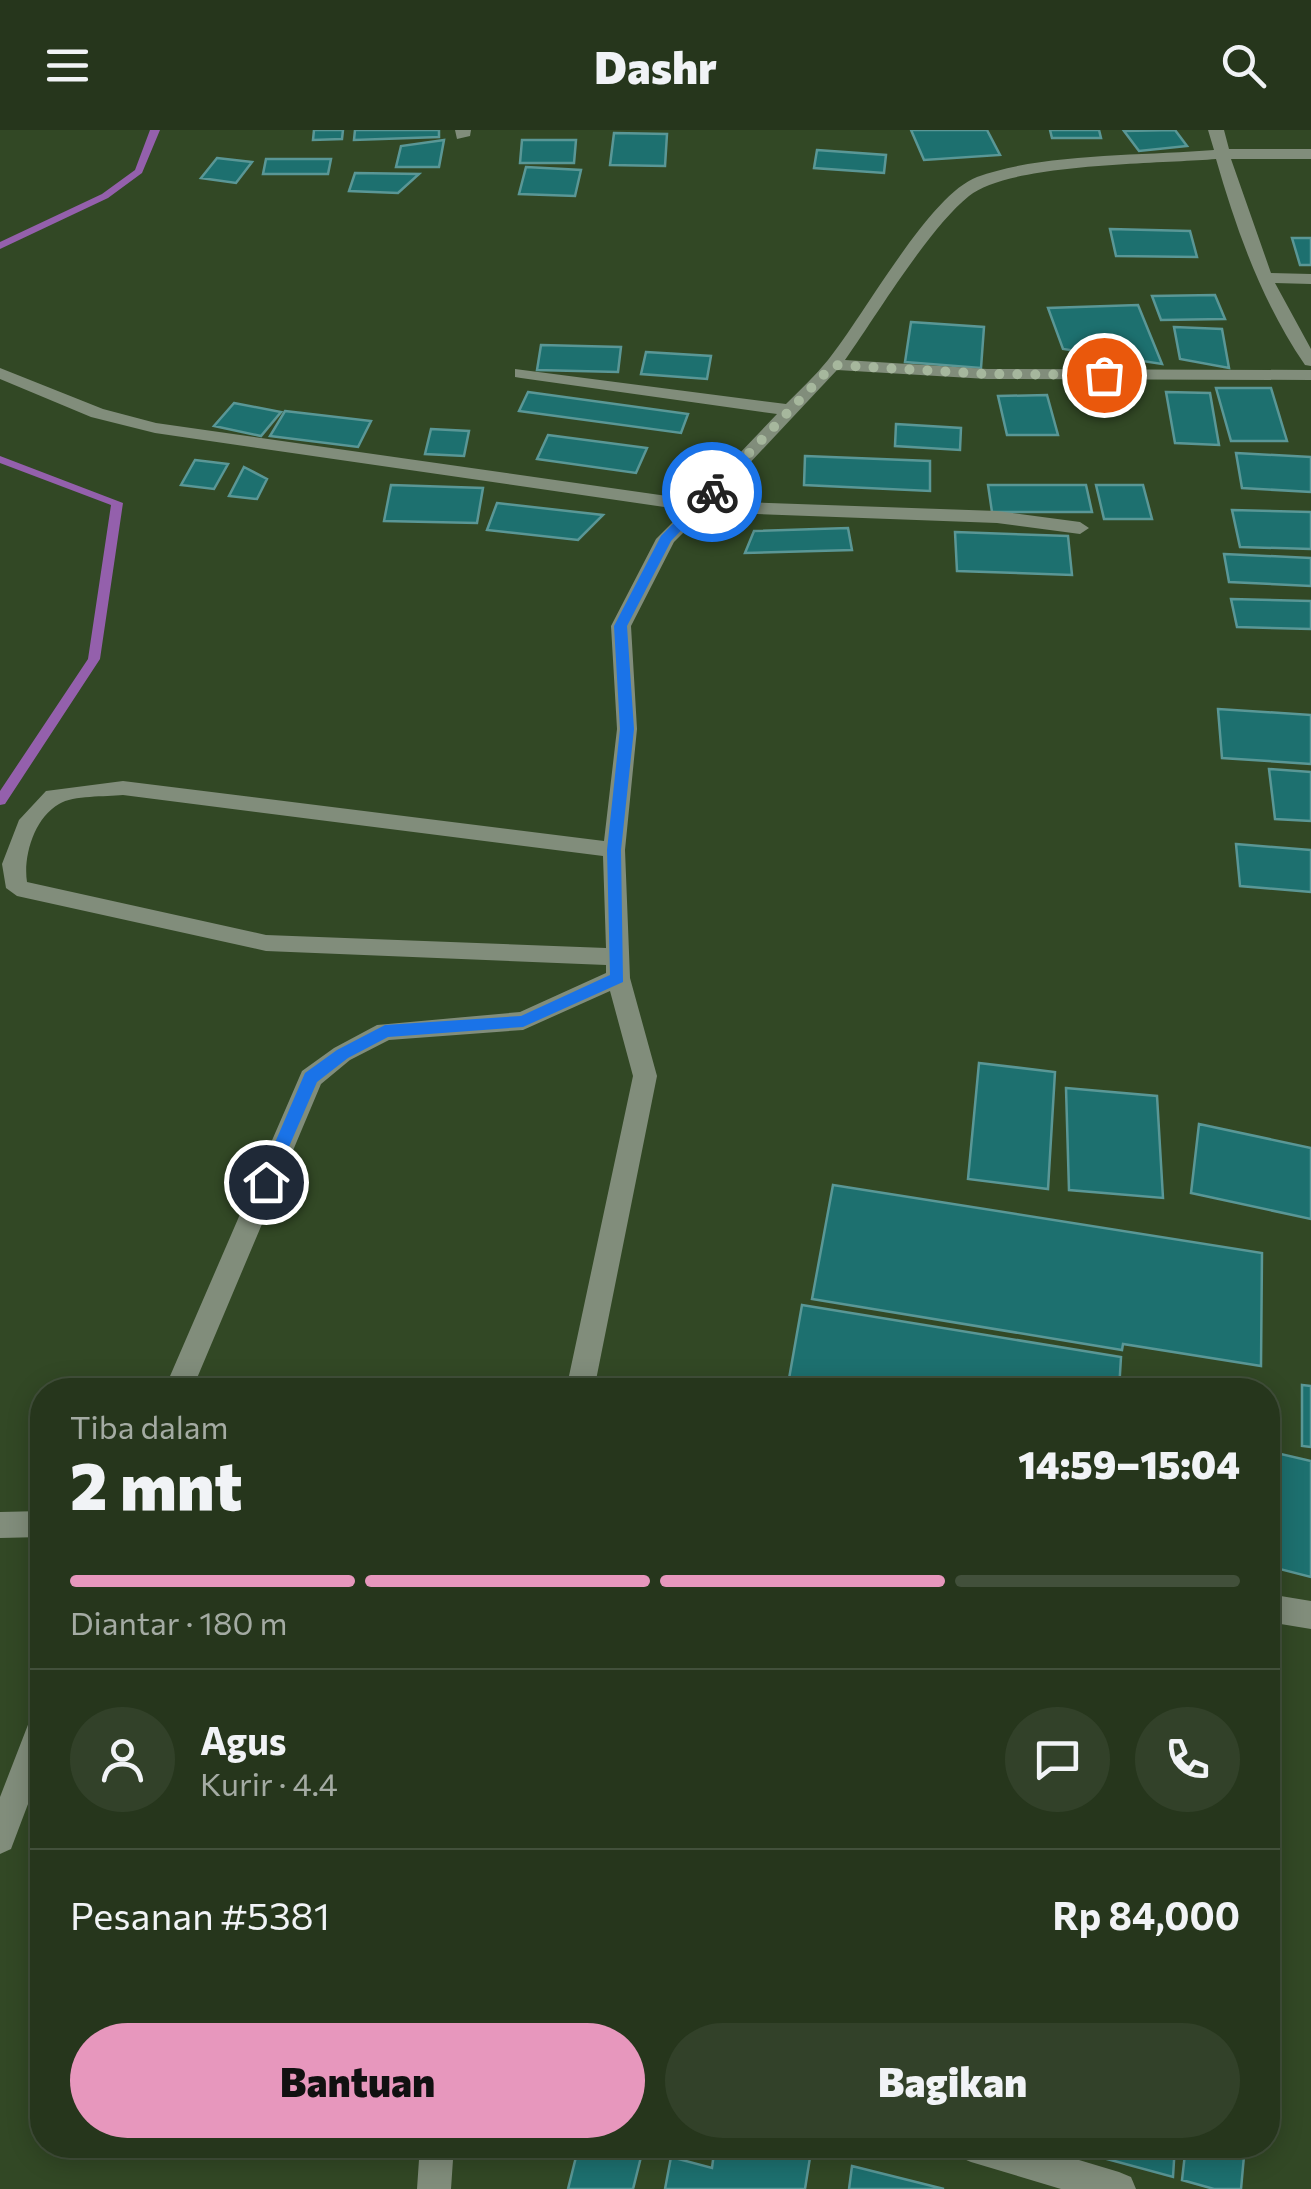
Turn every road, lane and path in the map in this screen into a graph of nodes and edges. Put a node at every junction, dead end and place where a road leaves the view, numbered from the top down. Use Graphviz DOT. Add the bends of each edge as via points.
graph roads {
  1 [pos="1216,130"];
  2 [pos="1222,154"];
  3 [pos="1311,154"];
  4 [pos="1266,278"];
  5 [pos="1311,279"];
  6 [pos="1311,360"];
  7 [pos="833,365"];
  8 [pos="0,373"];
  9 [pos="521,374"];
  10 [pos="1311,375"];
  11 [pos="787,410"];
  12 [pos="699,506"];
  13 [pos="1080,528"];
  14 [pos="614,850"];
  15 [pos="618,967"];
  16 [pos="183,1378"];
  17 [pos="582,1378"];
  18 [pos="30,1524"];
  19 [pos="0,1525"];
  20 [pos="1280,1610"];
  21 [pos="1311,1615"];
  22 [pos="30,1759"];
  23 [pos="0,1838"];
  24 [pos="436,2158"];
  25 [pos="1015,2158"];
  26 [pos="434,2189"];
  27 [pos="1119,2189"];
  1 -- 2 [label="street"];
  2 -- 3 [label="street"];
  2 -- 4 [label="street"];
  2 -- 7 [label="street" via="1032,169 981,181 934,224"];
  4 -- 5 [label="street"];
  4 -- 6 [label="street"];
  7 -- 10 [label="street" via="987,374"];
  7 -- 11 [label="street"];
  8 -- 12 [label="street" via="155,428"];
  9 -- 11 [label="street"];
  11 -- 12 [label="street"];
  12 -- 13 [label="street" via="997,516"];
  12 -- 14 [label="street" via="666,539 620,626 627,729"];
  14 -- 15 [label="street"];
  14 -- 15 [label="street" via="124,788 54,796 30,820 13,864 17,888 266,944"];
  15 -- 16 [label="street" via="523,1021 385,1031 310,1078"];
  15 -- 17 [label="street" via="645,1076"];
  18 -- 19 [label="street"];
  20 -- 21 [label="street"];
  22 -- 23 [label="street"];
  24 -- 26 [label="street"];
  25 -- 27 [label="street"];
}
